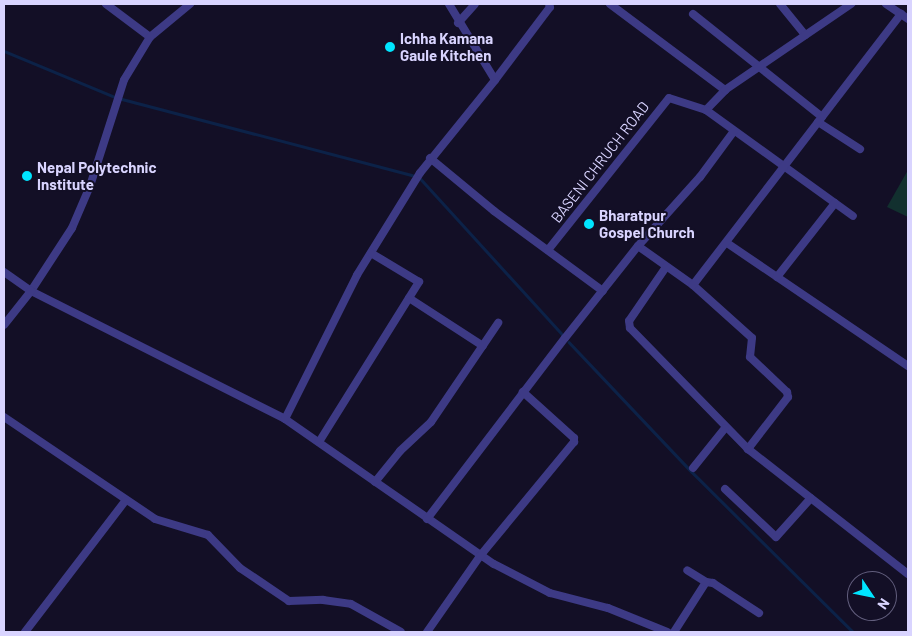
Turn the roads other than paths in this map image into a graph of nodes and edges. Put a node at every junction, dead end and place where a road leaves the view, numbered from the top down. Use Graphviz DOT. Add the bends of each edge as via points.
graph roads {
  1 [pos="106,4"];
  2 [pos="190,4"];
  3 [pos="449,4"];
  4 [pos="475,4"];
  5 [pos="549,4"];
  6 [pos="610,4"];
  7 [pos="780,4"];
  8 [pos="851,4"];
  9 [pos="886,4"];
  10 [pos="692,14"];
  11 [pos="900,14"];
  12 [pos="908,19"];
  13 [pos="458,23"];
  14 [pos="805,35"];
  15 [pos="150,37"];
  16 [pos="758,67"];
  17 [pos="494,80"];
  18 [pos="724,90"];
  19 [pos="706,110"];
  20 [pos="820,120"];
  21 [pos="734,130"];
  22 [pos="860,149"];
  23 [pos="430,158"];
  24 [pos="785,167"];
  25 [pos="835,202"];
  26 [pos="852,216"];
  27 [pos="727,243"];
  28 [pos="638,246"];
  29 [pos="548,250"];
  30 [pos="371,252"];
  31 [pos="666,267"];
  32 [pos="4,272"];
  33 [pos="777,276"];
  34 [pos="693,285"];
  35 [pos="31,291"];
  36 [pos="603,291"];
  37 [pos="409,298"];
  38 [pos="498,323"];
  39 [pos="4,325"];
  40 [pos="483,346"];
  41 [pos="908,366"];
  42 [pos="523,392"];
  43 [pos="4,417"];
  44 [pos="284,419"];
  45 [pos="725,428"];
  46 [pos="319,442"];
  47 [pos="748,449"];
  48 [pos="693,468"];
  49 [pos="375,482"];
  50 [pos="724,489"];
  51 [pos="811,498"];
  52 [pos="126,501"];
  53 [pos="426,519"];
  54 [pos="480,556"];
  55 [pos="688,570"];
  56 [pos="908,574"];
  57 [pos="706,582"];
  58 [pos="759,613"];
  59 [pos="25,632"];
  60 [pos="401,632"];
  61 [pos="427,632"];
  62 [pos="667,632"];
  63 [pos="674,632"];
  1 -- 15 [label="street"];
  2 -- 15 [label="street"];
  3 -- 13 [label="street"];
  4 -- 13 [label="street"];
  5 -- 17 [label="street" via="550,7"];
  6 -- 18 [label="street"];
  7 -- 14 [label="street"];
  8 -- 14 [label="street"];
  9 -- 11 [label="street"];
  10 -- 16 [label="street"];
  11 -- 12 [label="street"];
  11 -- 20 [label="street"];
  13 -- 17 [label="street"];
  14 -- 16 [label="street"];
  15 -- 35 [label="street" via="124,80 90,186 72,228"];
  16 -- 18 [label="street"];
  16 -- 20 [label="street"];
  17 -- 23 [label="street"];
  18 -- 19 [label="street"];
  19 -- 21 [label="street"];
  19 -- 29 [label="street, BASENI CHRUCH ROAD" via="669,98"];
  20 -- 22 [label="street"];
  20 -- 24 [label="street"];
  21 -- 24 [label="street"];
  21 -- 28 [label="street" via="695,184"];
  23 -- 29 [label="street"];
  23 -- 30 [label="street"];
  24 -- 25 [label="street"];
  24 -- 27 [label="street"];
  25 -- 26 [label="street"];
  25 -- 33 [label="street"];
  27 -- 33 [label="street"];
  27 -- 34 [label="street"];
  28 -- 31 [label="street"];
  28 -- 36 [label="street"];
  29 -- 36 [label="street"];
  30 -- 37 [label="street" via="419,282"];
  30 -- 44 [label="street"];
  31 -- 34 [label="street"];
  31 -- 45 [label="street" via="629,320 630,328"];
  32 -- 35 [label="street"];
  33 -- 41 [label="street"];
  34 -- 47 [label="street" via="752,338 750,357 787,392 788,397"];
  35 -- 39 [label="street"];
  35 -- 44 [label="street"];
  36 -- 42 [label="street"];
  37 -- 40 [label="street"];
  37 -- 46 [label="street"];
  38 -- 40 [label="street"];
  40 -- 49 [label="street" via="430,422 400,451"];
  42 -- 53 [label="street"];
  42 -- 54 [label="street" via="574,438 574,442"];
  43 -- 52 [label="street"];
  44 -- 46 [label="street"];
  45 -- 47 [label="street"];
  45 -- 48 [label="street"];
  46 -- 49 [label="street"];
  47 -- 51 [label="street"];
  49 -- 53 [label="street"];
  50 -- 51 [label="street" via="776,537"];
  51 -- 56 [label="street"];
  52 -- 59 [label="street"];
  52 -- 60 [label="street" via="155,519 208,536 240,568 289,601 323,600 351,604"];
  53 -- 54 [label="street"];
  54 -- 61 [label="street"];
  54 -- 62 [label="street" via="550,593 608,608"];
  55 -- 57 [label="street"];
  57 -- 58 [label="street" via="713,583"];
  57 -- 63 [label="street"];
}
